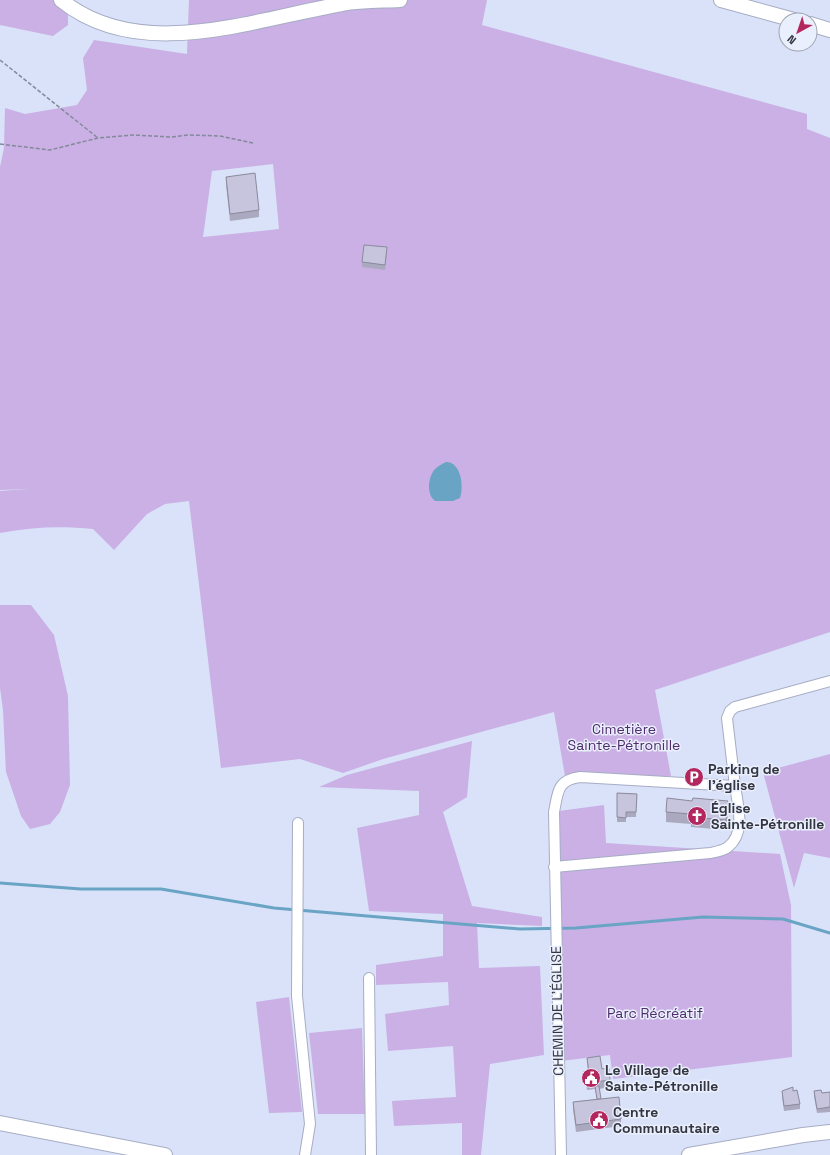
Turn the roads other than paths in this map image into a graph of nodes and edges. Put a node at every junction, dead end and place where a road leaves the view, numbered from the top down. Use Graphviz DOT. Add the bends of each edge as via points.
graph roads {
  1 [pos="61,0"];
  2 [pos="400,0"];
  3 [pos="721,0"];
  4 [pos="778,16"];
  5 [pos="818,26"];
  6 [pos="830,30"];
  7 [pos="830,681"];
  8 [pos="735,786"];
  9 [pos="298,823"];
  10 [pos="554,867"];
  11 [pos="369,978"];
  12 [pos="0,1123"];
  13 [pos="830,1132"];
  14 [pos="165,1155"];
  15 [pos="305,1155"];
  16 [pos="371,1155"];
  17 [pos="561,1155"];
  18 [pos="689,1155"];
  1 -- 2 [label="main road" via="98,23 145,34 221,29 344,3"];
  3 -- 4 [label="main road"];
  5 -- 6 [label="main road"];
  7 -- 8 [label="street" via="735,707 730,711 727,718"];
  8 -- 10 [label="street" via="739,826 736,838 727,848 710,853"];
  8 -- 10 [label="street, CHEMIN DE L'ÉGLISE" via="570,778 559,788 554,812"];
  9 -- 15 [label="street" via="297,996 310,1124"];
  10 -- 17 [label="street, CHEMIN DE L'ÉGLISE"];
  11 -- 16 [label="street"];
  12 -- 14 [label="main road"];
  13 -- 18 [label="main road"];
}
